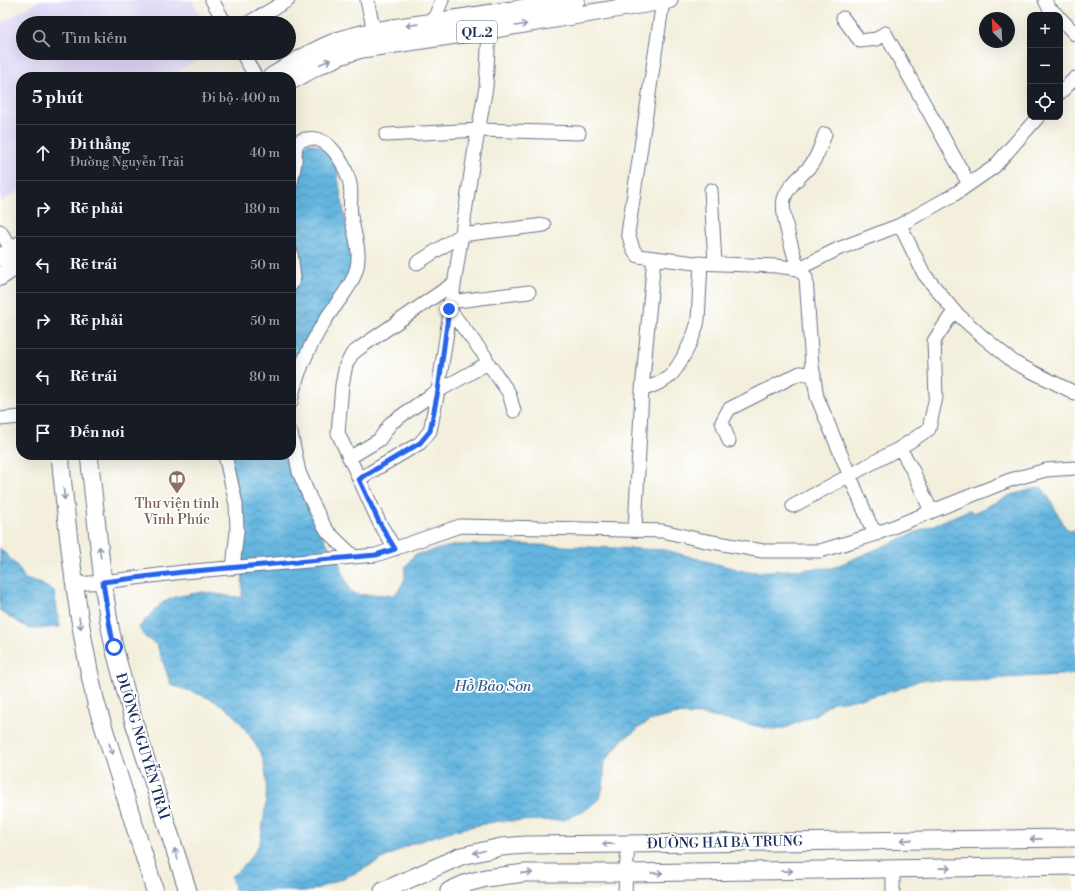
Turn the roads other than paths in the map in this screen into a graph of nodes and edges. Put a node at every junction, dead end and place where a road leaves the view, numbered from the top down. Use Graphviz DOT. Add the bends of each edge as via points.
graph roads {
  1 [pos="212,0"];
  2 [pos="288,0"];
  3 [pos="367,0"];
  4 [pos="442,0"];
  5 [pos="576,0"];
  6 [pos="666,0"];
  7 [pos="1045,0"];
  8 [pos="1054,12"];
  9 [pos="221,16"];
  10 [pos="260,16"];
  11 [pos="843,18"];
  12 [pos="1063,21"];
  13 [pos="433,22"];
  14 [pos="489,30"];
  15 [pos="374,31"];
  16 [pos="1075,34"];
  17 [pos="425,40"];
  18 [pos="246,60"];
  19 [pos="253,72"];
  20 [pos="279,72"];
  21 [pos="1075,78"];
  22 [pos="296,79"];
  23 [pos="1063,91"];
  24 [pos="1035,120"];
  25 [pos="478,130"];
  26 [pos="579,133"];
  27 [pos="825,134"];
  28 [pos="386,135"];
  29 [pos="296,146"];
  30 [pos="969,184"];
  31 [pos="711,190"];
  32 [pos="544,225"];
  33 [pos="900,225"];
  34 [pos="0,230"];
  35 [pos="461,235"];
  36 [pos="15,255"];
  37 [pos="654,258"];
  38 [pos="417,263"];
  39 [pos="701,263"];
  40 [pos="715,264"];
  41 [pos="798,269"];
  42 [pos="0,277"];
  43 [pos="454,283"];
  44 [pos="529,292"];
  45 [pos="450,305"];
  46 [pos="954,310"];
  47 [pos="488,364"];
  48 [pos="814,375"];
  49 [pos="296,383"];
  50 [pos="642,390"];
  51 [pos="438,391"];
  52 [pos="1075,393"];
  53 [pos="514,411"];
  54 [pos="16,418"];
  55 [pos="0,420"];
  56 [pos="729,441"];
  57 [pos="900,448"];
  58 [pos="296,455"];
  59 [pos="349,458"];
  60 [pos="61,460"];
  61 [pos="90,460"];
  62 [pos="226,460"];
  63 [pos="1075,468"];
  64 [pos="850,474"];
  65 [pos="359,479"];
  66 [pos="793,506"];
  67 [pos="932,511"];
  68 [pos="635,530"];
  69 [pos="877,534"];
  70 [pos="395,549"];
  71 [pos="350,557"];
  72 [pos="236,568"];
  73 [pos="103,582"];
  74 [pos="74,584"];
  75 [pos="1075,838"];
  76 [pos="628,844"];
  77 [pos="1075,866"];
  78 [pos="893,870"];
  79 [pos="627,873"];
  80 [pos="155,891"];
  81 [pos="188,891"];
  82 [pos="384,891"];
  83 [pos="449,891"];
  84 [pos="625,891"];
  85 [pos="893,891"];
  1 -- 9 [label="street"];
  2 -- 10 [label="street"];
  3 -- 15 [label="street"];
  4 -- 13 [label="street"];
  5 -- 13 [label="main road, QL.2"];
  14 -- 6 [label="main road, QL.2, one-way"];
  6 -- 37 [label="street" via="628,234 633,250 638,256"];
  7 -- 8 [label="street"];
  11 -- 30 [label="street" via="860,41 877,39 885,33"];
  12 -- 16 [label="street"];
  13 -- 15 [label="main road, QL.2, one-way"];
  13 -- 17 [label="street"];
  14 -- 17 [label="main road, QL.2"];
  14 -- 25 [label="street" via="486,86"];
  15 -- 20 [label="main road, QL.2" via="339,40 315,50"];
  22 -- 17 [label="main road, QL.2, one-way" via="318,66 362,49"];
  18 -- 19 [label="street"];
  21 -- 23 [label="street"];
  24 -- 30 [label="street" via="994,167"];
  25 -- 26 [label="street"];
  25 -- 28 [label="street"];
  25 -- 35 [label="street"];
  27 -- 41 [label="street" via="817,155 787,192 784,201 785,221"];
  29 -- 49 [label="street" via="305,139 317,139 329,145 341,162 350,182 351,216 358,258 357,267 348,286 313,342"];
  30 -- 33 [label="street"];
  31 -- 40 [label="street"];
  32 -- 35 [label="street"];
  33 -- 41 [label="street" via="838,249"];
  33 -- 46 [label="street" via="924,274"];
  34 -- 36 [label="street"];
  35 -- 38 [label="street"];
  35 -- 43 [label="street"];
  36 -- 42 [label="main road"];
  37 -- 39 [label="street"];
  37 -- 50 [label="street"];
  39 -- 40 [label="street"];
  39 -- 50 [label="street" via="698,320 694,335 670,377"];
  40 -- 41 [label="street"];
  41 -- 48 [label="street" via="806,276"];
  43 -- 45 [label="street"];
  43 -- 59 [label="street" via="350,356 342,385 338,433"];
  44 -- 45 [label="street"];
  45 -- 47 [label="street"];
  45 -- 51 [label="street"];
  46 -- 52 [label="street" via="1015,363"];
  46 -- 57 [label="street" via="934,341 936,397 929,429"];
  47 -- 51 [label="street"];
  47 -- 53 [label="street" via="509,393"];
  48 -- 56 [label="street" via="800,373 729,409 722,422"];
  48 -- 64 [label="street" via="817,397"];
  50 -- 68 [label="street"];
  51 -- 59 [label="street" via="391,423 379,440"];
  51 -- 65 [label="street" via="430,431 420,443"];
  54 -- 55 [label="street"];
  57 -- 64 [label="street"];
  57 -- 67 [label="street" via="914,471"];
  58 -- 71 [label="street" via="310,498 323,524"];
  59 -- 65 [label="street"];
  60 -- 74 [label="main road, one-way"];
  73 -- 61 [label="main road, ĐƯỜNG NGUYỄN TRÃI, one-way"];
  62 -- 72 [label="street" via="236,504"];
  63 -- 67 [label="street" via="1046,470 1010,480"];
  64 -- 66 [label="street"];
  64 -- 69 [label="street" via="870,524"];
  65 -- 70 [label="street"];
  67 -- 69 [label="street"];
  68 -- 69 [label="street" via="663,531 763,551 820,552"];
  68 -- 70 [label="street" via="460,526"];
  70 -- 71 [label="street" via="376,555"];
  71 -- 72 [label="street"];
  72 -- 73 [label="street"];
  73 -- 74 [label="street"];
  81 -- 73 [label="main road, ĐƯỜNG NGUYỄN TRÃI, one-way" via="126,694 109,622"];
  74 -- 80 [label="main road, one-way" via="84,650 96,703"];
  75 -- 76 [label="main road, ĐƯỜNG HAI BÀ TRƯNG, one-way"];
  76 -- 79 [label="street"];
  76 -- 82 [label="main road, ĐƯỜNG HAI BÀ TRƯNG, one-way" via="501,847 461,856"];
  78 -- 77 [label="main road, one-way"];
  79 -- 78 [label="main road, one-way"];
  78 -- 85 [label="street"];
  83 -- 79 [label="main road, one-way" via="467,883 504,875"];
  79 -- 84 [label="street"];
}
